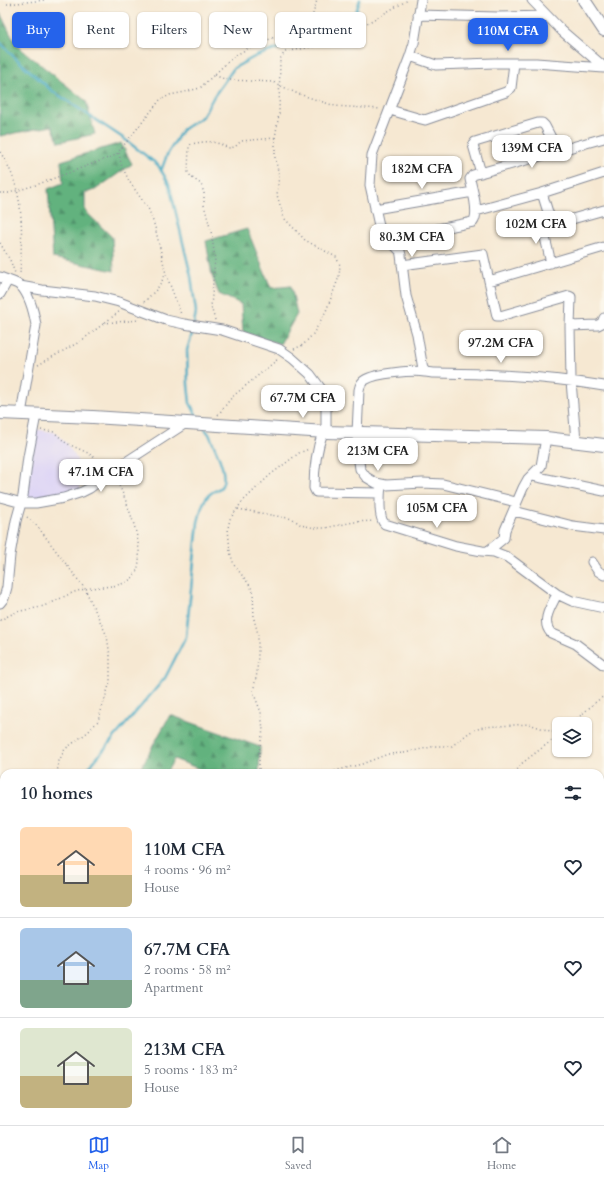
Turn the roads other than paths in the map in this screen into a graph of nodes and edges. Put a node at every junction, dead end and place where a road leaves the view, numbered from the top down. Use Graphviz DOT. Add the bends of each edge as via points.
graph roads {
  1 [pos="421,0"];
  2 [pos="532,0"];
  3 [pos="584,0"];
  4 [pos="418,15"];
  5 [pos="547,16"];
  6 [pos="604,30"];
  7 [pos="410,56"];
  8 [pos="514,63"];
  9 [pos="604,68"];
  10 [pos="390,110"];
  11 [pos="604,138"];
  12 [pos="558,151"];
  13 [pos="480,173"];
  14 [pos="604,173"];
  15 [pos="473,192"];
  16 [pos="542,193"];
  17 [pos="375,209"];
  18 [pos="604,210"];
  19 [pos="476,211"];
  20 [pos="552,225"];
  21 [pos="388,239"];
  22 [pos="604,247"];
  23 [pos="551,263"];
  24 [pos="402,265"];
  25 [pos="4,279"];
  26 [pos="489,281"];
  27 [pos="20,286"];
  28 [pos="0,294"];
  29 [pos="604,318"];
  30 [pos="570,326"];
  31 [pos="426,372"];
  32 [pos="571,381"];
  33 [pos="604,386"];
  34 [pos="0,413"];
  35 [pos="21,414"];
  36 [pos="36,415"];
  37 [pos="186,423"];
  38 [pos="325,432"];
  39 [pos="357,433"];
  40 [pos="546,438"];
  41 [pos="576,441"];
  42 [pos="604,445"];
  43 [pos="533,476"];
  44 [pos="381,489"];
  45 [pos="604,491"];
  46 [pos="0,498"];
  47 [pos="21,506"];
  48 [pos="515,506"];
  49 [pos="604,530"];
  50 [pos="488,551"];
  51 [pos="10,560"];
  52 [pos="592,562"];
  53 [pos="0,564"];
  54 [pos="604,575"];
  55 [pos="557,594"];
  56 [pos="0,603"];
  57 [pos="604,608"];
  58 [pos="604,665"];
  1 -- 4 [label="street"];
  2 -- 5 [label="street"];
  3 -- 6 [label="street"];
  4 -- 5 [label="street"];
  4 -- 7 [label="street"];
  5 -- 9 [label="street"];
  7 -- 8 [label="street" via="436,65"];
  7 -- 10 [label="street"];
  8 -- 9 [label="street"];
  8 -- 10 [label="street" via="510,88 506,92 425,120"];
  10 -- 17 [label="street" via="371,162 370,185"];
  11 -- 12 [label="street"];
  12 -- 13 [label="street"];
  12 -- 13 [label="street" via="545,126 538,123 475,142 473,145"];
  13 -- 15 [label="street" via="471,177"];
  14 -- 16 [label="street"];
  15 -- 17 [label="street"];
  15 -- 19 [label="street"];
  16 -- 19 [label="street"];
  16 -- 20 [label="street"];
  17 -- 21 [label="street" via="380,230"];
  18 -- 20 [label="street"];
  19 -- 21 [label="street" via="475,220 470,223"];
  20 -- 23 [label="street" via="543,229"];
  21 -- 24 [label="street" via="400,251"];
  22 -- 23 [label="street"];
  23 -- 26 [label="street"];
  24 -- 26 [label="street" via="483,254"];
  24 -- 31 [label="street" via="406,296 417,334 423,369"];
  25 -- 27 [label="street"];
  25 -- 28 [label="street"];
  26 -- 30 [label="street" via="497,316 569,296"];
  27 -- 35 [label="street" via="34,313 36,325"];
  27 -- 38 [label="street" via="95,296 160,318 222,330 279,349 310,374 324,393"];
  29 -- 30 [label="street" via="598,325"];
  30 -- 32 [label="street"];
  31 -- 32 [label="street" via="497,374"];
  31 -- 39 [label="street" via="395,373 363,381"];
  32 -- 33 [label="street"];
  32 -- 41 [label="street"];
  34 -- 35 [label="street"];
  35 -- 36 [label="street"];
  36 -- 37 [label="street"];
  36 -- 47 [label="street"];
  37 -- 38 [label="street"];
  37 -- 47 [label="street" via="90,488 74,495"];
  38 -- 39 [label="street"];
  38 -- 44 [label="street" via="318,446 315,462 316,492"];
  39 -- 40 [label="street"];
  39 -- 44 [label="street" via="362,474"];
  40 -- 41 [label="street"];
  40 -- 43 [label="street" via="541,466"];
  41 -- 42 [label="street"];
  43 -- 45 [label="street"];
  43 -- 48 [label="street" via="528,479"];
  44 -- 48 [label="street" via="435,483 454,486"];
  44 -- 50 [label="street" via="381,518 385,524 456,546"];
  46 -- 47 [label="street"];
  47 -- 51 [label="street"];
  48 -- 49 [label="street" via="573,526"];
  48 -- 50 [label="street" via="504,538"];
  50 -- 55 [label="street" via="507,557"];
  51 -- 53 [label="street"];
  51 -- 56 [label="street" via="7,587"];
  52 -- 54 [label="street"];
  55 -- 57 [label="street"];
  55 -- 58 [label="street" via="546,620 548,630 586,650"];
}
